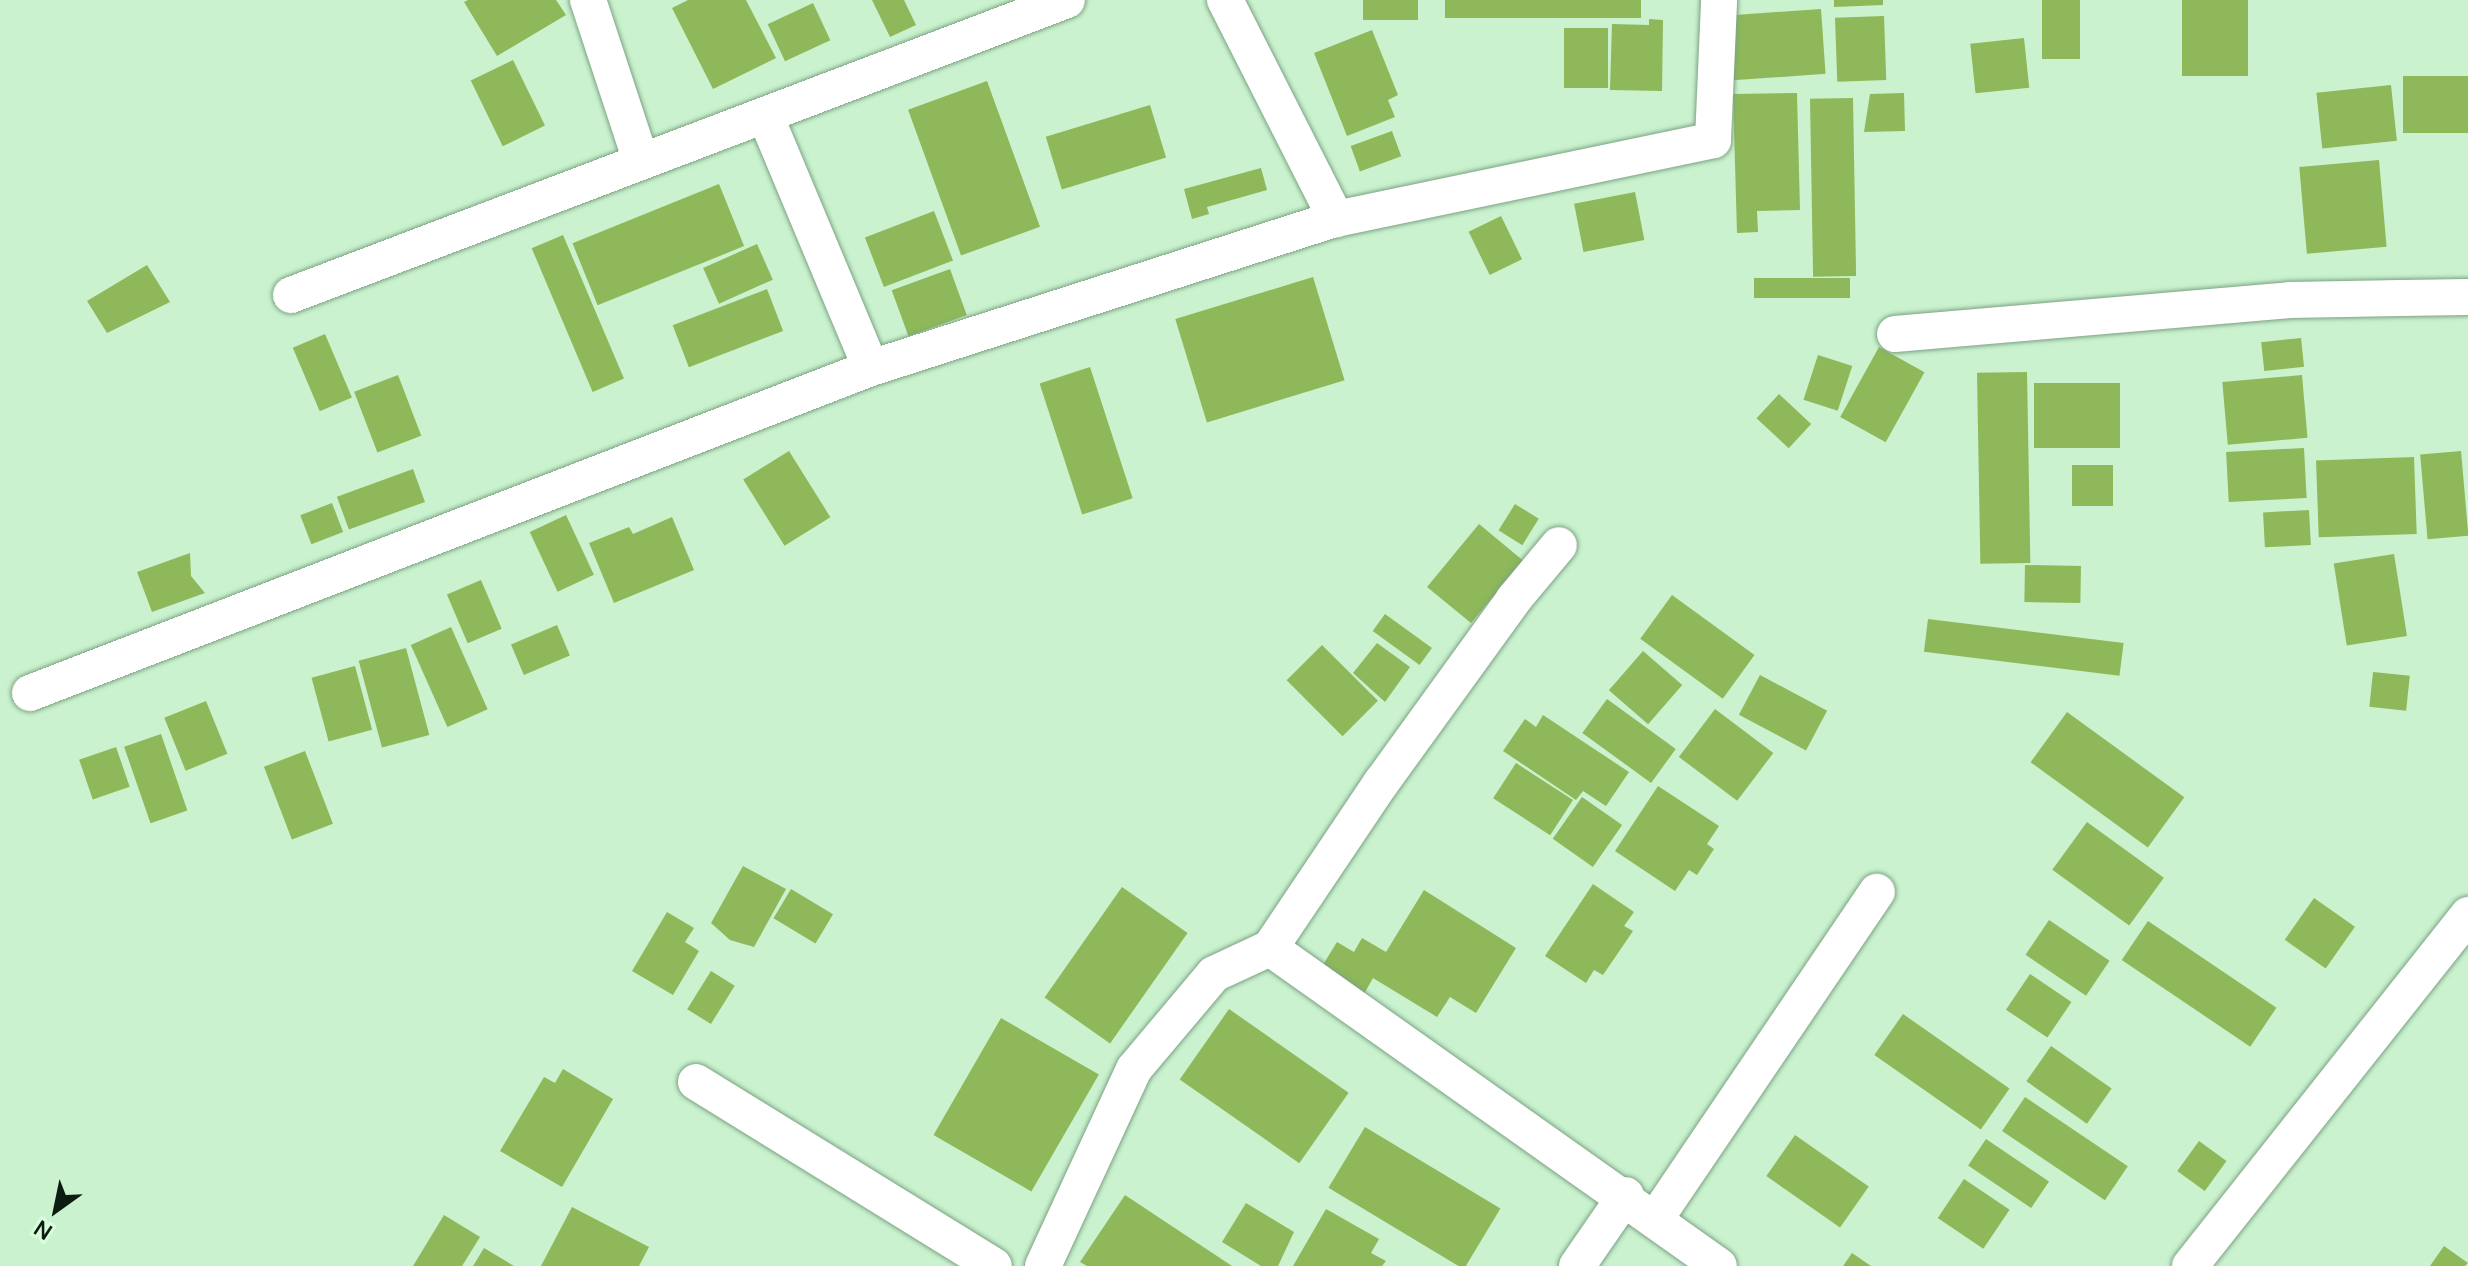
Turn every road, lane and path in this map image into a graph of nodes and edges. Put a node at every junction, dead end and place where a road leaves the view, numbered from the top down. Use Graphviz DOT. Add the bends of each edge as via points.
graph roads {
  1 [pos="588,0"];
  2 [pos="1067,0"];
  3 [pos="1225,0"];
  4 [pos="1719,0"];
  5 [pos="765,115"];
  6 [pos="641,161"];
  7 [pos="1336,219"];
  8 [pos="291,295"];
  9 [pos="2468,297"];
  10 [pos="1895,334"];
  11 [pos="871,368"];
  12 [pos="1559,545"];
  13 [pos="30,693"];
  14 [pos="1877,892"];
  15 [pos="2468,915"];
  16 [pos="1270,948"];
  17 [pos="696,1082"];
  18 [pos="1626,1195"];
  19 [pos="1656,1218"];
  20 [pos="994,1266"];
  21 [pos="1043,1266"];
  22 [pos="1577,1266"];
  23 [pos="1719,1266"];
  24 [pos="2190,1266"];
  1 -- 6 [label="street"];
  2 -- 5 [label="street"];
  3 -- 7 [label="street"];
  4 -- 7 [label="street" via="1713,140"];
  5 -- 6 [label="street"];
  5 -- 11 [label="street"];
  6 -- 8 [label="street"];
  7 -- 11 [label="street"];
  9 -- 10 [label="street" via="2290,300"];
  11 -- 13 [label="street"];
  12 -- 16 [label="street" via="1381,783"];
  14 -- 19 [label="street"];
  15 -- 24 [label="street"];
  16 -- 18 [label="street"];
  16 -- 21 [label="street" via="1214,974 1134,1069"];
  17 -- 20 [label="street"];
  18 -- 19 [label="street"];
  18 -- 22 [label="street"];
  19 -- 23 [label="street"];
}
